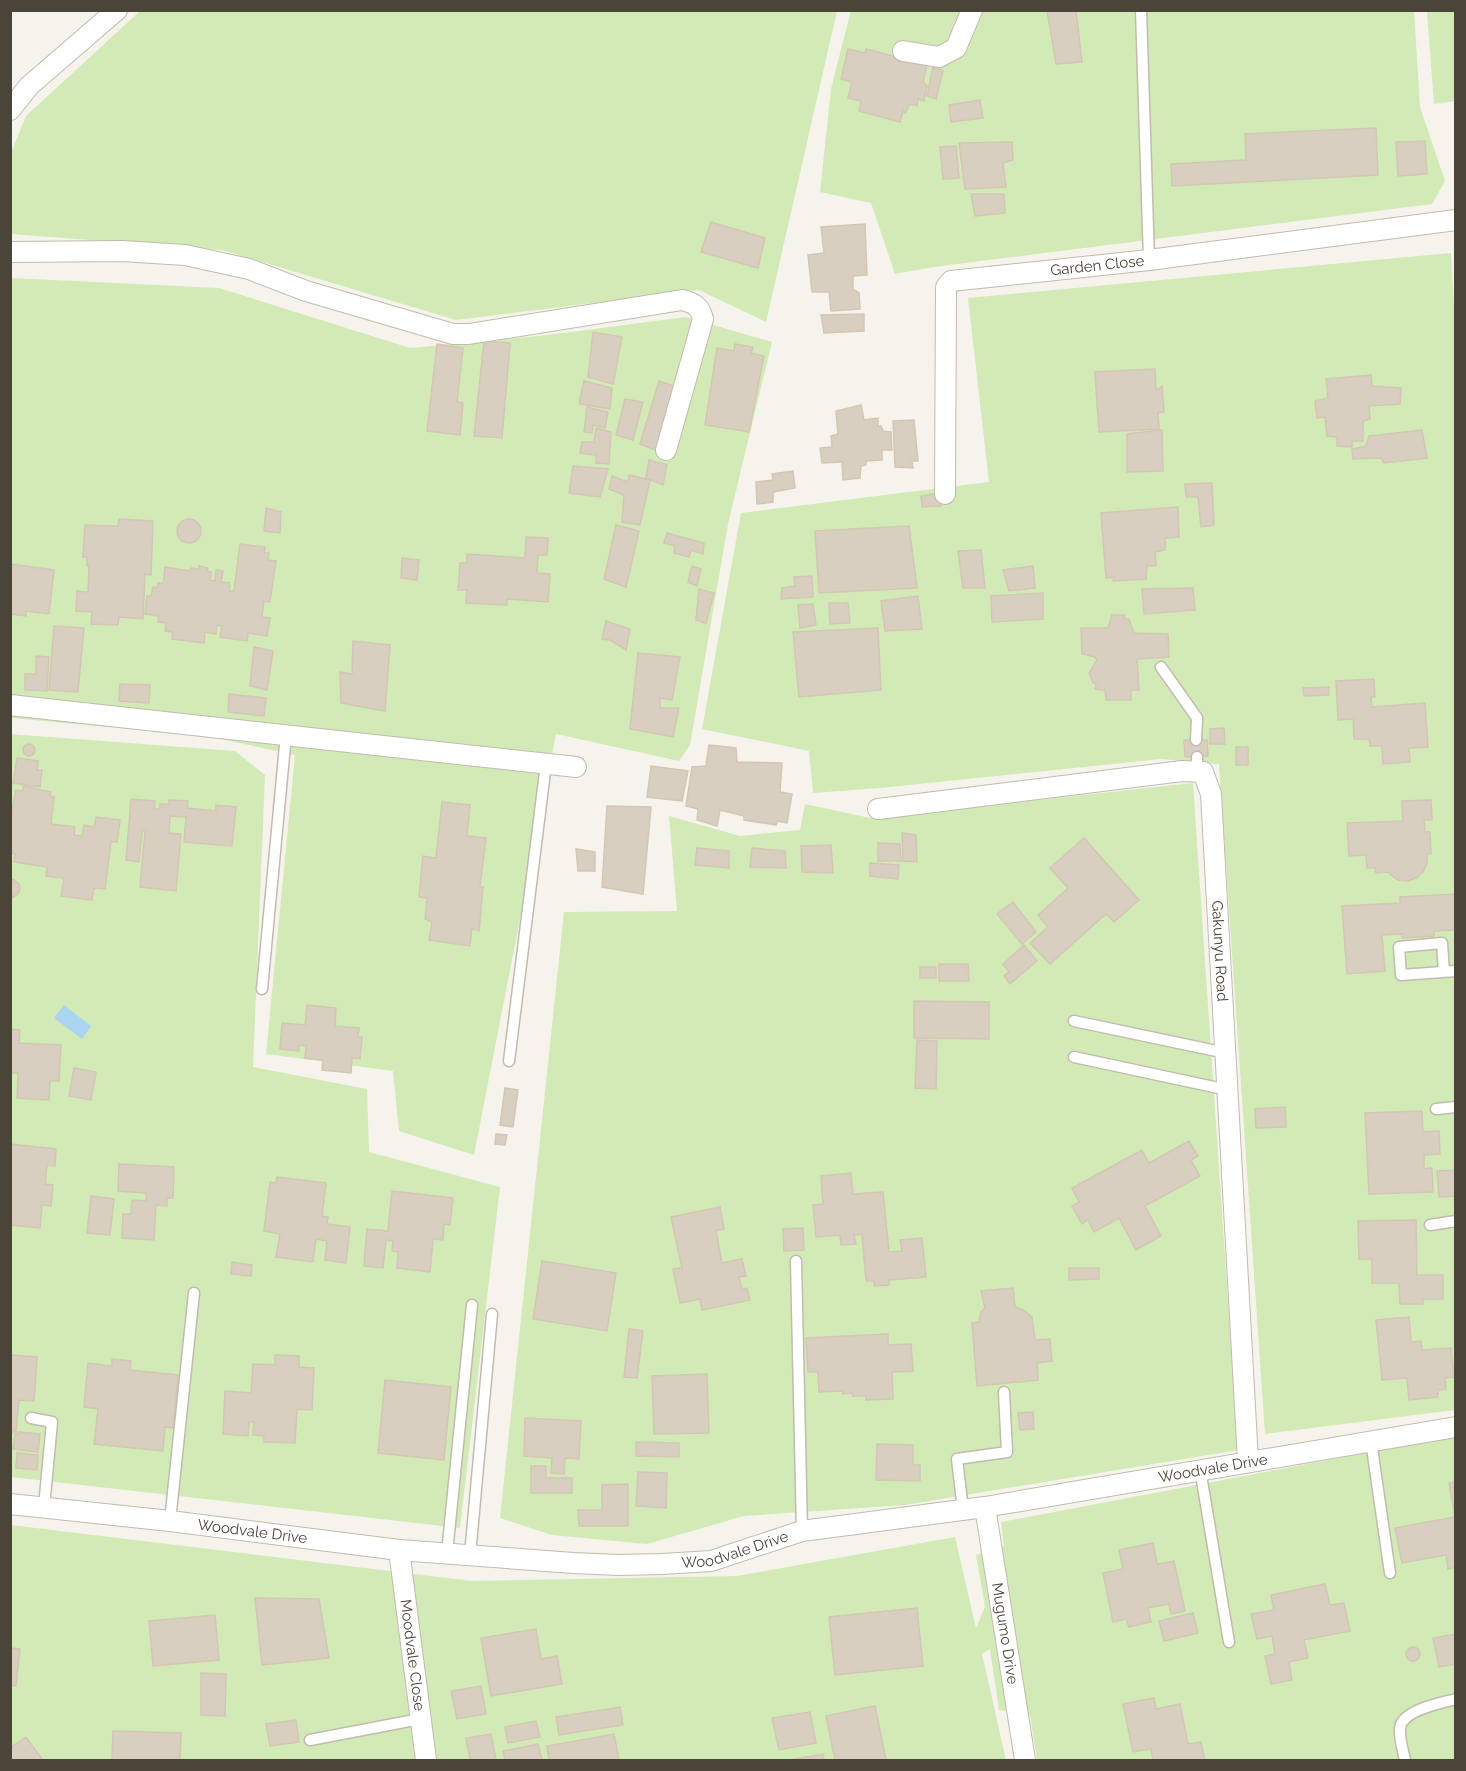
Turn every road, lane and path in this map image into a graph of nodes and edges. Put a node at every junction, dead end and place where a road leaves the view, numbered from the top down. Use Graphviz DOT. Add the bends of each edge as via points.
graph roads {
  1 [pos="117,10"];
  2 [pos="972,10"];
  3 [pos="1141,10"];
  4 [pos="903,51"];
  5 [pos="10,110"];
  6 [pos="1455,220"];
  7 [pos="10,252"];
  8 [pos="1149,260"];
  9 [pos="666,450"];
  10 [pos="945,494"];
  11 [pos="1161,667"];
  12 [pos="10,705"];
  13 [pos="286,735"];
  14 [pos="1196,740"];
  15 [pos="546,764"];
  16 [pos="576,767"];
  17 [pos="878,809"];
  18 [pos="1450,972"];
  19 [pos="262,989"];
  20 [pos="1074,1021"];
  21 [pos="1226,1053"];
  22 [pos="1074,1057"];
  23 [pos="509,1061"];
  24 [pos="1228,1090"];
  25 [pos="1455,1107"];
  26 [pos="1436,1109"];
  27 [pos="1455,1221"];
  28 [pos="1430,1225"];
  29 [pos="796,1261"];
  30 [pos="194,1293"];
  31 [pos="472,1305"];
  32 [pos="492,1314"];
  33 [pos="1004,1392"];
  34 [pos="31,1418"];
  35 [pos="1455,1427"];
  36 [pos="1371,1441"];
  37 [pos="1248,1461"];
  38 [pos="1200,1469"];
  39 [pos="10,1504"];
  40 [pos="44,1507"];
  41 [pos="985,1507"];
  42 [pos="963,1510"];
  43 [pos="170,1521"];
  44 [pos="802,1531"];
  45 [pos="399,1550"];
  46 [pos="447,1553"];
  47 [pos="470,1555"];
  48 [pos="1390,1573"];
  49 [pos="1229,1642"];
  50 [pos="1455,1699"];
  51 [pos="420,1719"];
  52 [pos="310,1740"];
  53 [pos="426,1761"];
  54 [pos="1025,1761"];
  55 [pos="1405,1761"];
  1 -- 5 [label="street" via="29,86"];
  2 -- 4 [label="street" via="956,48 939,57"];
  3 -- 8 [label="lane"];
  6 -- 8 [label="street, Garden Close"];
  7 -- 9 [label="street" via="185,255 249,269 306,291 453,334 682,300 694,303 703,319"];
  8 -- 10 [label="street, Garden Close" via="948,283"];
  11 -- 14 [label="lane" via="1197,718"];
  12 -- 13 [label="street"];
  13 -- 15 [label="street"];
  13 -- 19 [label="lane"];
  15 -- 16 [label="street"];
  15 -- 23 [label="lane"];
  17 -- 21 [label="street, Gakunyu Road" via="1182,771 1197,764 1211,794"];
  18 -- 18 [label="lane" via="1442,944 1399,947 1401,975"];
  20 -- 21 [label="lane"];
  21 -- 24 [label="street, Gakunyu Road"];
  22 -- 24 [label="lane"];
  24 -- 37 [label="street, Gakunyu Road"];
  25 -- 26 [label="lane"];
  27 -- 28 [label="lane"];
  29 -- 44 [label="lane"];
  30 -- 43 [label="lane"];
  31 -- 46 [label="lane"];
  32 -- 47 [label="lane"];
  33 -- 42 [label="lane" via="1007,1452 957,1459"];
  34 -- 40 [label="lane" via="52,1422"];
  35 -- 36 [label="street, Woodvale Drive"];
  36 -- 37 [label="street, Woodvale Drive"];
  36 -- 48 [label="lane"];
  37 -- 38 [label="street, Woodvale Drive"];
  38 -- 41 [label="street, Woodvale Drive"];
  38 -- 49 [label="lane"];
  39 -- 40 [label="street, Woodvale Drive"];
  40 -- 43 [label="street, Woodvale Drive"];
  41 -- 42 [label="street, Woodvale Drive"];
  41 -- 54 [label="street, Mugumo Drive"];
  42 -- 44 [label="street, Woodvale Drive"];
  43 -- 45 [label="street, Woodvale Drive"];
  44 -- 47 [label="street, Woodvale Drive" via="711,1561 618,1565"];
  45 -- 46 [label="street, Woodvale Drive"];
  45 -- 51 [label="street, Moodvale Close"];
  46 -- 47 [label="street, Woodvale Drive"];
  50 -- 55 [label="lane" via="1412,1712 1403,1719 1400,1727"];
  51 -- 52 [label="lane"];
  51 -- 53 [label="street, Moodvale Close"];
}
